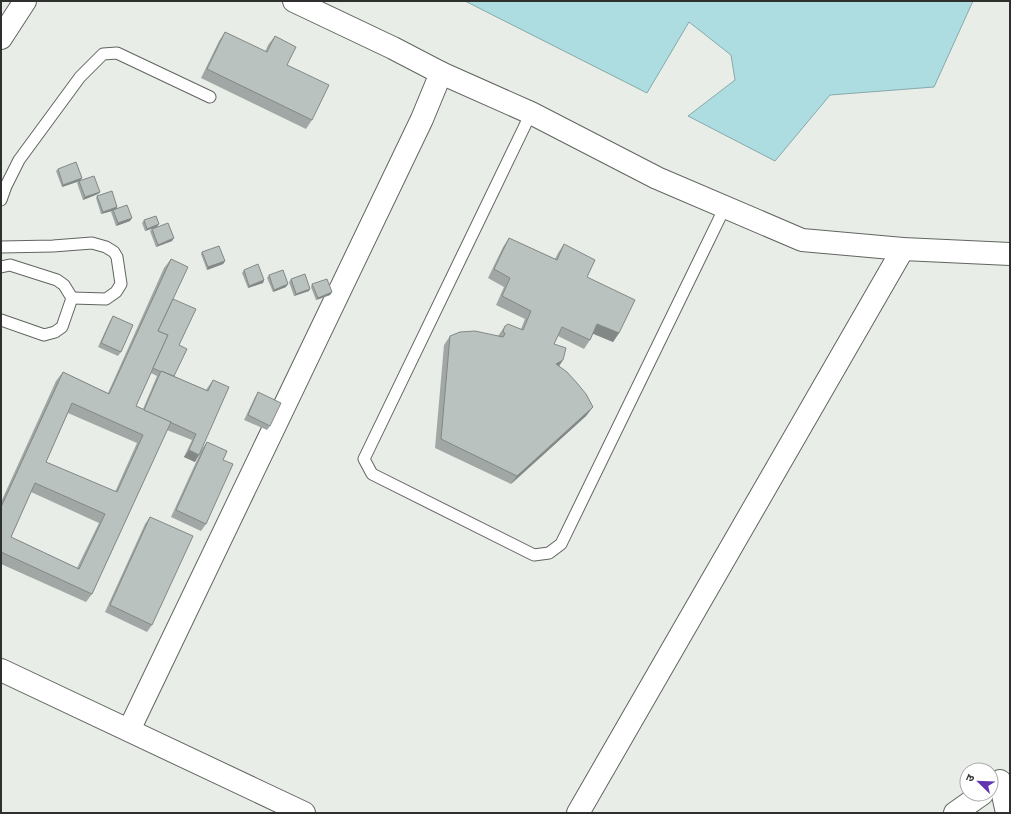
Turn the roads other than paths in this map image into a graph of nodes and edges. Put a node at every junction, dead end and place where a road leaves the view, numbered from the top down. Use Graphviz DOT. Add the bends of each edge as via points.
graph roads {
  1 [pos="25,1"];
  2 [pos="294,1"];
  3 [pos="1,38"];
  4 [pos="441,74"];
  5 [pos="210,97"];
  6 [pos="531,113"];
  7 [pos="1,200"];
  8 [pos="725,207"];
  9 [pos="1,247"];
  10 [pos="903,249"];
  11 [pos="1010,254"];
  12 [pos="1,267"];
  13 [pos="72,298"];
  14 [pos="1,320"];
  15 [pos="1,670"];
  16 [pos="129,730"];
  17 [pos="1000,779"];
  18 [pos="971,802"];
  19 [pos="304,813"];
  20 [pos="578,813"];
  21 [pos="955,813"];
  22 [pos="1007,813"];
  1 -- 3 [label="street"];
  2 -- 4 [label="street"];
  4 -- 6 [label="street"];
  4 -- 16 [label="street" via="422,119"];
  5 -- 7 [label="lane" via="117,53 103,54 80,77 19,160"];
  6 -- 8 [label="street" via="657,178"];
  6 -- 8 [label="lane" via="364,459 372,474 534,555 549,553 561,544"];
  8 -- 10 [label="street" via="802,240"];
  9 -- 13 [label="lane" via="92,243 114,252 121,284 116,292 106,299"];
  10 -- 11 [label="street"];
  10 -- 20 [label="street"];
  12 -- 13 [label="lane" via="10,265 57,280 64,285"];
  13 -- 14 [label="lane" via="62,327 55,332 44,335"];
  15 -- 16 [label="street"];
  16 -- 19 [label="street"];
  17 -- 22 [label="street"];
  18 -- 21 [label="street"];
}
